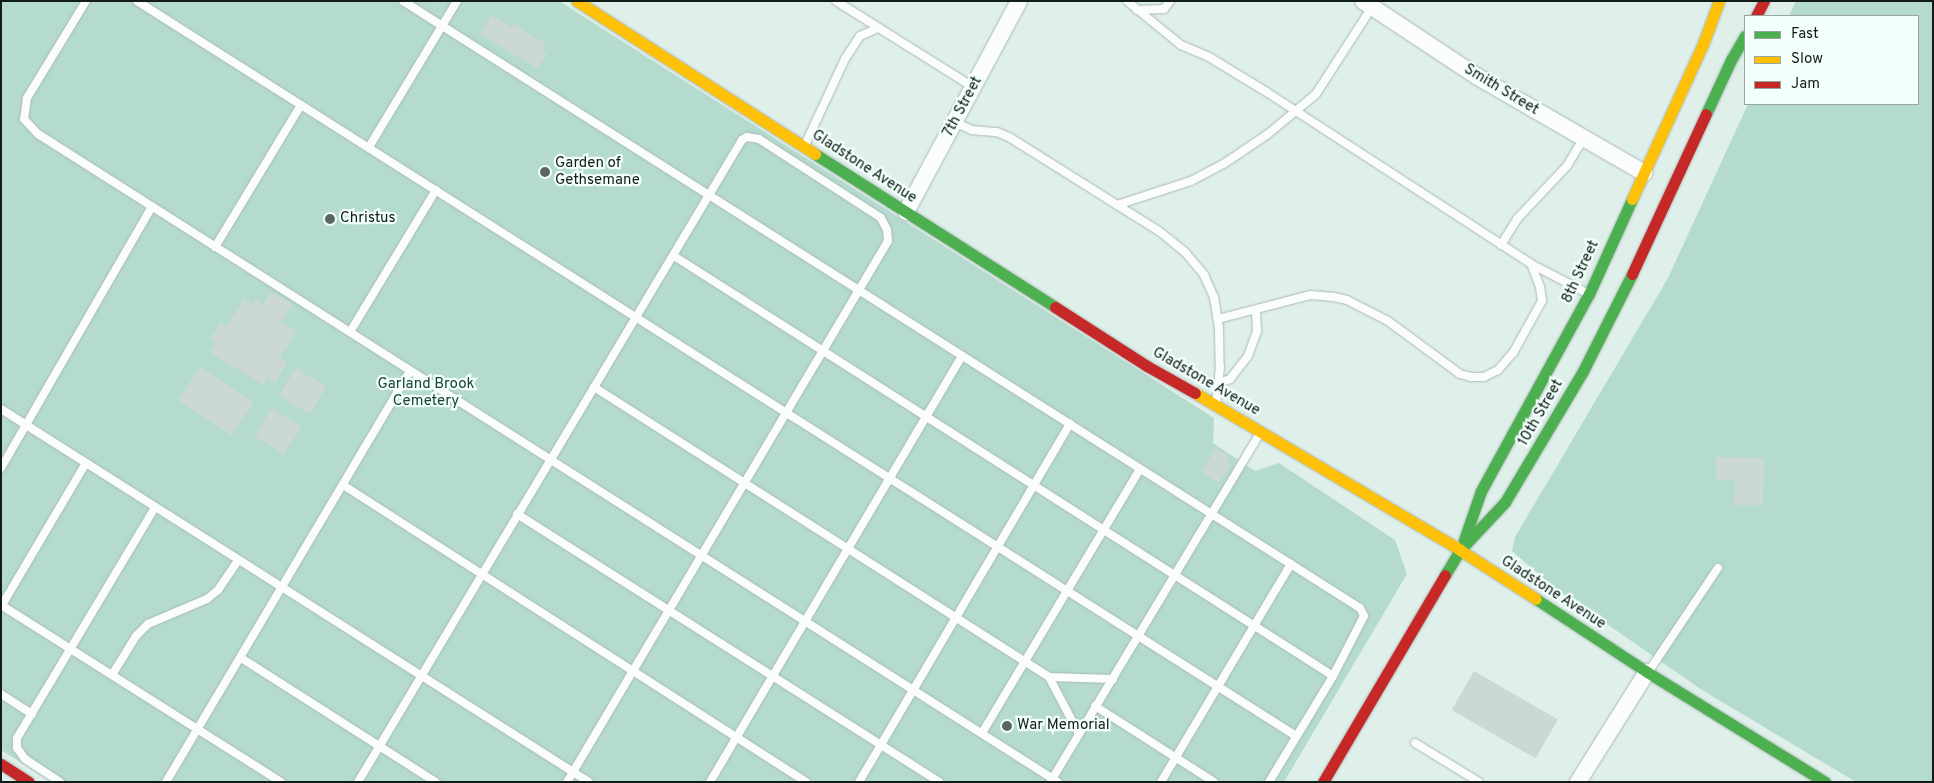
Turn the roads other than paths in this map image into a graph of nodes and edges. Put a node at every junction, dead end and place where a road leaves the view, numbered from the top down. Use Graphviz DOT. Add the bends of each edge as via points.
graph roads {
  1 [pos="86,1"];
  2 [pos="137,1"];
  3 [pos="403,1"];
  4 [pos="457,1"];
  5 [pos="836,1"];
  6 [pos="1019,1"];
  7 [pos="1127,1"];
  8 [pos="1170,1"];
  9 [pos="1719,1"];
  10 [pos="1764,1"];
  11 [pos="584,3"];
  12 [pos="1367,4"];
  13 [pos="1138,10"];
  14 [pos="1757,15"];
  15 [pos="442,26"];
  16 [pos="878,28"];
  17 [pos="1744,38"];
  18 [pos="973,88"];
  19 [pos="301,105"];
  20 [pos="1295,111"];
  21 [pos="954,122"];
  22 [pos="1583,139"];
  23 [pos="369,147"];
  24 [pos="804,147"];
  25 [pos="1644,173"];
  26 [pos="436,190"];
  27 [pos="710,195"];
  28 [pos="1117,205"];
  29 [pos="152,206"];
  30 [pos="906,212"];
  31 [pos="1501,245"];
  32 [pos="216,247"];
  33 [pos="674,256"];
  34 [pos="1531,264"];
  35 [pos="859,290"];
  36 [pos="1589,294"];
  37 [pos="1256,310"];
  38 [pos="637,316"];
  39 [pos="1218,319"];
  40 [pos="350,332"];
  41 [pos="822,350"];
  42 [pos="962,356"];
  43 [pos="410,370"];
  44 [pos="1218,383"];
  45 [pos="594,387"];
  46 [pos="1216,405"];
  47 [pos="1,409"];
  48 [pos="786,411"];
  49 [pos="926,417"];
  50 [pos="1070,424"];
  51 [pos="27,426"];
  52 [pos="1261,431"];
  53 [pos="550,459"];
  54 [pos="86,463"];
  55 [pos="1,468"];
  56 [pos="1140,469"];
  57 [pos="890,478"];
  58 [pos="744,482"];
  59 [pos="343,485"];
  60 [pos="1034,486"];
  61 [pos="155,507"];
  62 [pos="517,514"];
  63 [pos="1213,515"];
  64 [pos="1104,530"];
  65 [pos="999,546"];
  66 [pos="848,549"];
  67 [pos="1460,550"];
  68 [pos="701,555"];
  69 [pos="238,560"];
  70 [pos="1290,564"];
  71 [pos="1718,568"];
  72 [pos="481,574"];
  73 [pos="1176,575"];
  74 [pos="282,587"];
  75 [pos="1067,590"];
  76 [pos="2,605"];
  77 [pos="668,610"];
  78 [pos="956,617"];
  79 [pos="805,621"];
  80 [pos="1254,626"];
  81 [pos="1139,636"];
  82 [pos="71,649"];
  83 [pos="240,658"];
  84 [pos="1025,661"];
  85 [pos="632,671"];
  86 [pos="1648,672"];
  87 [pos="112,675"];
  88 [pos="421,676"];
  89 [pos="773,676"];
  90 [pos="1333,676"];
  91 [pos="1049,677"];
  92 [pos="1113,678"];
  93 [pos="1218,686"];
  94 [pos="914,690"];
  95 [pos="1,694"];
  96 [pos="1096,706"];
  97 [pos="32,714"];
  98 [pos="198,729"];
  99 [pos="982,733"];
  100 [pos="1079,734"];
  101 [pos="1296,736"];
  102 [pos="737,737"];
  103 [pos="1414,743"];
  104 [pos="881,745"];
  105 [pos="380,746"];
  106 [pos="1176,757"];
  107 [pos="1,764"];
  108 [pos="573,771"];
  109 [pos="1054,781"];
  110 [pos="29,782"];
  111 [pos="60,782"];
  112 [pos="166,782"];
  113 [pos="281,782"];
  114 [pos="358,782"];
  115 [pos="436,782"];
  116 [pos="567,782"];
  117 [pos="589,782"];
  118 [pos="710,782"];
  119 [pos="806,782"];
  120 [pos="859,782"];
  121 [pos="939,782"];
  122 [pos="1161,782"];
  123 [pos="1214,782"];
  124 [pos="1269,782"];
  125 [pos="1323,782"];
  126 [pos="1479,782"];
  127 [pos="1578,782"];
  128 [pos="1825,782"];
  1 -- 29 [label="lane" via="27,98 24,119 38,134"];
  2 -- 19 [label="lane"];
  3 -- 15 [label="lane"];
  4 -- 15 [label="lane"];
  5 -- 16 [label="lane"];
  6 -- 18 [label="street, 7th Street"];
  7 -- 13 [label="lane"];
  8 -- 13 [label="lane" via="1164,9"];
  9 -- 25 [label="street, 8th Street" via="1703,44"];
  10 -- 14 [label="street"];
  11 -- 24 [label="street, Gladstone Avenue"];
  12 -- 20 [label="lane" via="1316,94"];
  12 -- 22 [label="street, Smith Street" via="1478,77"];
  13 -- 20 [label="lane" via="1181,45 1209,57"];
  15 -- 23 [label="lane"];
  15 -- 27 [label="lane"];
  16 -- 18 [label="lane"];
  16 -- 24 [label="lane" via="860,36 845,59"];
  17 -- 67 [label="street, 10th Street" via="1583,371 1505,502"];
  18 -- 21 [label="street, 7th Street"];
  19 -- 23 [label="lane"];
  19 -- 32 [label="lane"];
  20 -- 28 [label="lane" via="1268,134 1208,172 1157,194"];
  20 -- 31 [label="lane"];
  21 -- 28 [label="lane" via="972,130 997,132 1009,137"];
  21 -- 30 [label="street, 7th Street"];
  22 -- 25 [label="street, Smith Street"];
  22 -- 31 [label="lane" via="1567,166 1517,219"];
  23 -- 26 [label="lane"];
  24 -- 30 [label="street, Gladstone Avenue"];
  25 -- 36 [label="street, 8th Street"];
  26 -- 38 [label="lane"];
  26 -- 40 [label="lane"];
  27 -- 33 [label="lane"];
  27 -- 35 [label="lane"];
  27 -- 35 [label="lane" via="742,140 747,137 759,139 881,218 888,241"];
  28 -- 39 [label="lane" via="1175,242 1196,264 1210,286"];
  29 -- 32 [label="lane"];
  29 -- 51 [label="lane"];
  30 -- 46 [label="street, Gladstone Avenue" via="1147,366"];
  31 -- 34 [label="lane"];
  32 -- 40 [label="lane"];
  33 -- 38 [label="lane"];
  33 -- 41 [label="lane"];
  34 -- 36 [label="lane"];
  34 -- 37 [label="lane" via="1542,301 1513,353 1498,370 1484,377 1460,374 1388,321 1347,300 1323,294 1311,295"];
  35 -- 41 [label="lane"];
  35 -- 42 [label="lane"];
  36 -- 67 [label="street, 8th Street" via="1482,491"];
  37 -- 39 [label="lane"];
  37 -- 44 [label="lane" via="1257,331 1248,356 1230,379"];
  38 -- 45 [label="lane"];
  38 -- 48 [label="lane"];
  39 -- 44 [label="lane"];
  40 -- 43 [label="lane"];
  41 -- 48 [label="lane"];
  41 -- 49 [label="lane"];
  42 -- 49 [label="lane"];
  42 -- 50 [label="lane"];
  43 -- 53 [label="lane"];
  43 -- 59 [label="lane"];
  44 -- 46 [label="lane"];
  45 -- 53 [label="lane"];
  45 -- 58 [label="lane"];
  46 -- 52 [label="street, Gladstone Avenue"];
  47 -- 51 [label="lane"];
  48 -- 57 [label="lane"];
  48 -- 58 [label="lane"];
  49 -- 57 [label="lane"];
  49 -- 60 [label="lane"];
  50 -- 56 [label="lane"];
  50 -- 60 [label="lane"];
  51 -- 54 [label="lane"];
  51 -- 55 [label="lane"];
  52 -- 63 [label="lane"];
  52 -- 67 [label="street, Gladstone Avenue"];
  53 -- 62 [label="lane"];
  53 -- 68 [label="lane"];
  54 -- 61 [label="lane"];
  54 -- 76 [label="lane"];
  56 -- 63 [label="lane"];
  56 -- 64 [label="lane"];
  57 -- 65 [label="lane"];
  57 -- 66 [label="lane"];
  58 -- 66 [label="lane"];
  58 -- 68 [label="lane"];
  59 -- 72 [label="lane"];
  59 -- 74 [label="lane"];
  60 -- 64 [label="lane"];
  60 -- 65 [label="lane"];
  61 -- 69 [label="lane"];
  61 -- 82 [label="lane"];
  62 -- 72 [label="lane"];
  62 -- 77 [label="lane"];
  63 -- 70 [label="lane"];
  63 -- 73 [label="lane"];
  64 -- 73 [label="lane"];
  64 -- 75 [label="lane"];
  65 -- 75 [label="lane"];
  65 -- 78 [label="lane"];
  66 -- 78 [label="lane"];
  66 -- 79 [label="lane"];
  67 -- 86 [label="street, Gladstone Avenue"];
  67 -- 125 [label="street, 10th Street"];
  68 -- 77 [label="lane"];
  68 -- 79 [label="lane"];
  69 -- 74 [label="lane"];
  69 -- 87 [label="lane" via="218,590 207,599 148,624 136,636"];
  70 -- 80 [label="lane"];
  70 -- 90 [label="lane" via="1360,608 1364,616"];
  71 -- 86 [label="lane"];
  72 -- 85 [label="lane"];
  72 -- 88 [label="lane"];
  73 -- 80 [label="lane"];
  73 -- 81 [label="lane"];
  74 -- 83 [label="lane"];
  74 -- 88 [label="lane"];
  75 -- 81 [label="lane"];
  75 -- 84 [label="lane"];
  76 -- 82 [label="lane"];
  77 -- 85 [label="lane"];
  77 -- 89 [label="lane"];
  78 -- 84 [label="lane"];
  78 -- 94 [label="lane"];
  79 -- 89 [label="lane"];
  79 -- 94 [label="lane"];
  80 -- 90 [label="lane"];
  80 -- 93 [label="lane"];
  81 -- 92 [label="lane"];
  81 -- 93 [label="lane"];
  82 -- 87 [label="lane"];
  82 -- 97 [label="lane"];
  83 -- 98 [label="lane"];
  83 -- 105 [label="lane"];
  84 -- 91 [label="lane"];
  84 -- 99 [label="lane"];
  85 -- 102 [label="lane"];
  85 -- 108 [label="lane"];
  86 -- 127 [label="street"];
  86 -- 128 [label="street, Gladstone Avenue"];
  87 -- 98 [label="lane"];
  88 -- 105 [label="lane"];
  88 -- 108 [label="lane"];
  89 -- 102 [label="lane"];
  89 -- 104 [label="lane"];
  90 -- 101 [label="lane"];
  91 -- 92 [label="lane"];
  91 -- 100 [label="lane"];
  92 -- 96 [label="lane"];
  93 -- 101 [label="lane"];
  93 -- 106 [label="lane"];
  94 -- 99 [label="lane"];
  94 -- 104 [label="lane"];
  95 -- 97 [label="lane"];
  96 -- 100 [label="lane"];
  96 -- 106 [label="lane"];
  97 -- 111 [label="lane" via="17,738 17,748 24,759"];
  98 -- 112 [label="lane"];
  98 -- 113 [label="lane"];
  99 -- 109 [label="lane"];
  100 -- 109 [label="lane"];
  101 -- 124 [label="lane"];
  102 -- 118 [label="lane"];
  102 -- 119 [label="lane"];
  103 -- 126 [label="lane"];
  104 -- 120 [label="lane"];
  104 -- 121 [label="lane"];
  105 -- 114 [label="lane"];
  105 -- 115 [label="lane"];
  106 -- 122 [label="lane"];
  106 -- 123 [label="lane"];
  107 -- 110 [label="street"];
  108 -- 116 [label="lane"];
  108 -- 117 [label="lane"];
}
